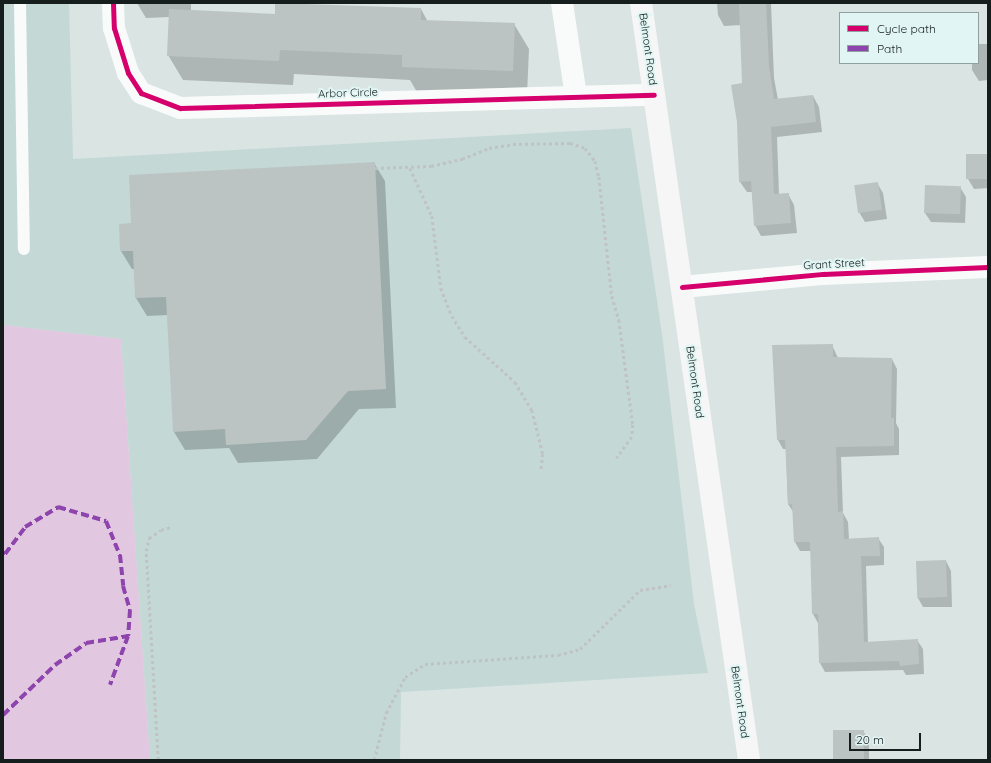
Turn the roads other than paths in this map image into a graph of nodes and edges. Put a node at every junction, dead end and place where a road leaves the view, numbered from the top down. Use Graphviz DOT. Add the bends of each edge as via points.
graph roads {
  1 [pos="20,3"];
  2 [pos="113,3"];
  3 [pos="562,3"];
  4 [pos="641,3"];
  5 [pos="654,95"];
  6 [pos="576,97"];
  7 [pos="24,249"];
  8 [pos="988,267"];
  9 [pos="682,287"];
  10 [pos="749,760"];
  1 -- 7 [label="lane"];
  2 -- 6 [label="street, Arbor Circle" via="114,28 128,73 141,93 180,108"];
  3 -- 6 [label="street"];
  4 -- 5 [label="main road, Belmont Road"];
  5 -- 6 [label="street, Arbor Circle"];
  5 -- 9 [label="main road, Belmont Road"];
  8 -- 9 [label="street, Grant Street" via="823,274"];
  9 -- 10 [label="main road, Belmont Road"];
}
